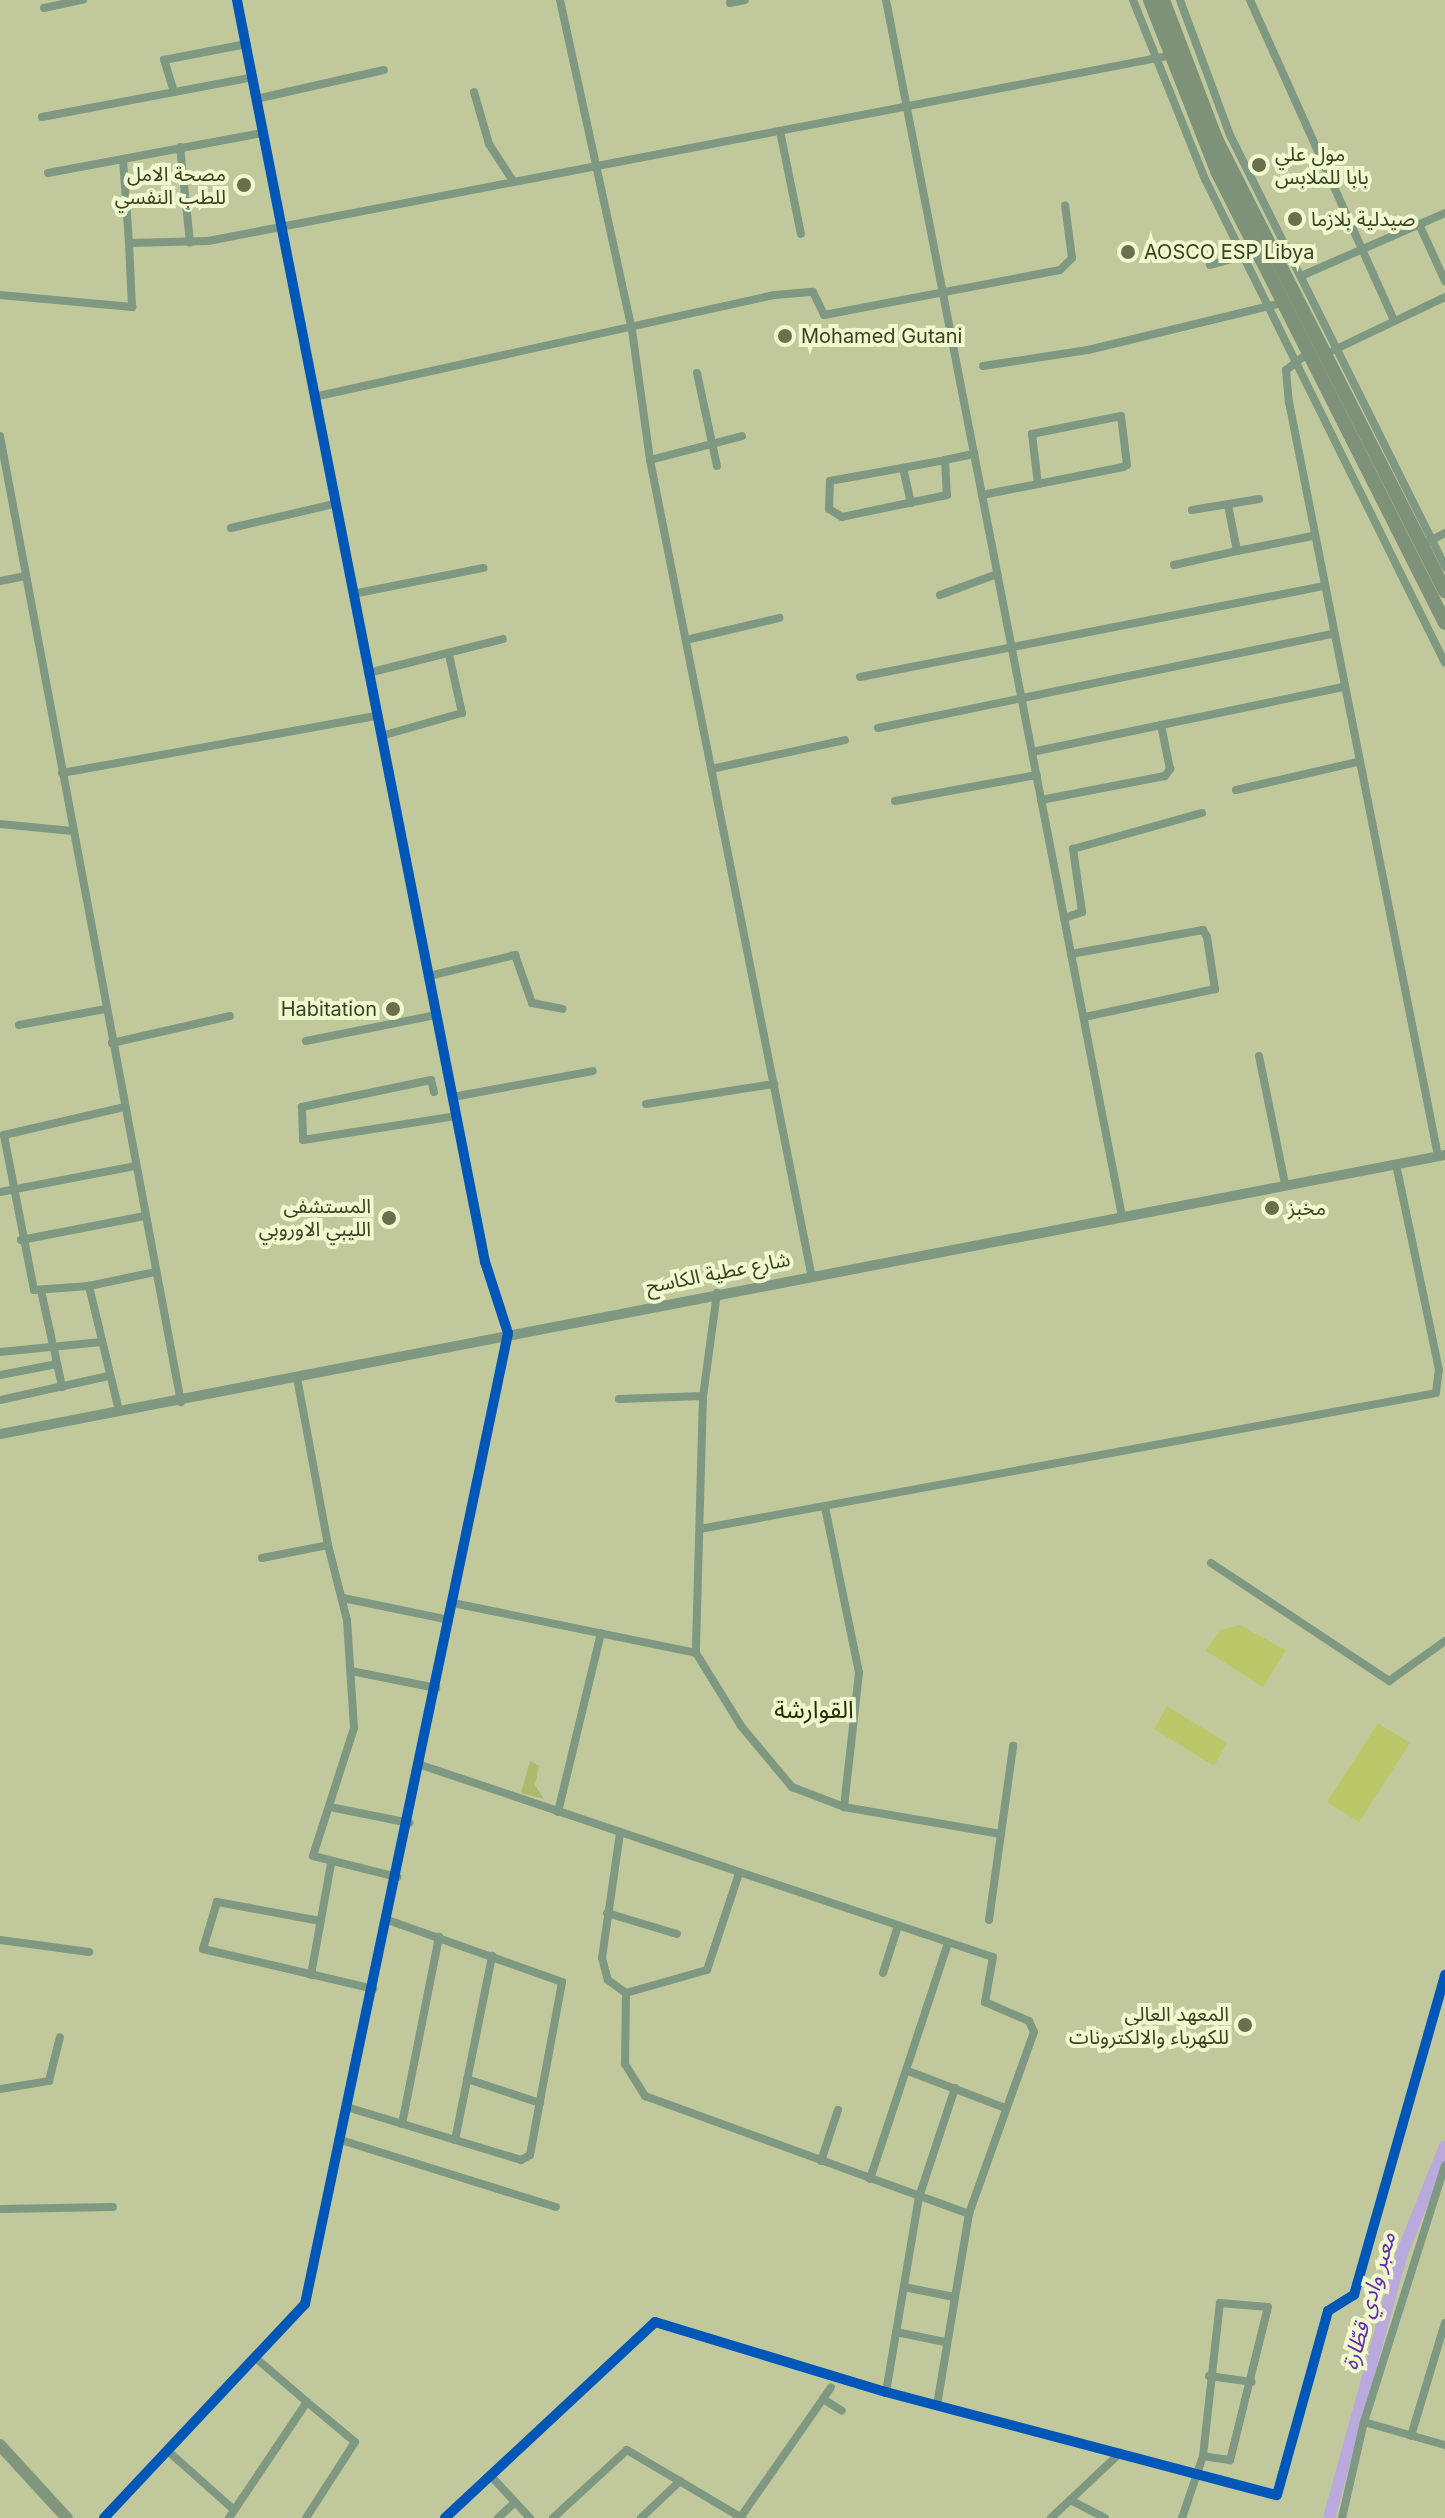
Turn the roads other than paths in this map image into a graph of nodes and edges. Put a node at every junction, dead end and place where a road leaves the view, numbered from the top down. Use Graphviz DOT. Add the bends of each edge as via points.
graph roads {
  1 [pos="83,0"];
  2 [pos="237,0"];
  3 [pos="560,0"];
  4 [pos="745,0"];
  5 [pos="886,0"];
  6 [pos="1133,0"];
  7 [pos="1150,0"];
  8 [pos="1163,0"];
  9 [pos="1180,0"];
  10 [pos="1250,0"];
  11 [pos="730,3"];
  12 [pos="44,8"];
  13 [pos="246,44"];
  14 [pos="1168,56"];
  15 [pos="1151,60"];
  16 [pos="384,70"];
  17 [pos="253,77"];
  18 [pos="174,92"];
  19 [pos="474,92"];
  20 [pos="256,99"];
  21 [pos="908,106"];
  22 [pos="42,117"];
  23 [pos="780,131"];
  24 [pos="262,133"];
  25 [pos="180,147"];
  26 [pos="123,159"];
  27 [pos="595,167"];
  28 [pos="48,173"];
  29 [pos="1210,174"];
  30 [pos="513,181"];
  31 [pos="1065,205"];
  32 [pos="1445,213"];
  33 [pos="1419,224"];
  34 [pos="279,227"];
  35 [pos="801,234"];
  36 [pos="190,242"];
  37 [pos="129,243"];
  38 [pos="1265,251"];
  39 [pos="1360,251"];
  40 [pos="1210,265"];
  41 [pos="1301,276"];
  42 [pos="1445,281"];
  43 [pos="0,295"];
  44 [pos="944,295"];
  45 [pos="1445,297"];
  46 [pos="1277,306"];
  47 [pos="1394,320"];
  48 [pos="632,330"];
  49 [pos="1338,349"];
  50 [pos="1301,356"];
  51 [pos="1324,356"];
  52 [pos="983,366"];
  53 [pos="697,373"];
  54 [pos="314,397"];
  55 [pos="0,436"];
  56 [pos="742,436"];
  57 [pos="712,444"];
  58 [pos="974,454"];
  59 [pos="650,460"];
  60 [pos="945,460"];
  61 [pos="3,463"];
  62 [pos="717,466"];
  63 [pos="903,468"];
  64 [pos="1038,484"];
  65 [pos="982,495"];
  66 [pos="1259,499"];
  67 [pos="911,503"];
  68 [pos="334,504"];
  69 [pos="1228,505"];
  70 [pos="1192,510"];
  71 [pos="231,528"];
  72 [pos="1445,533"];
  73 [pos="1313,536"];
  74 [pos="1426,542"];
  75 [pos="1237,551"];
  76 [pos="1174,565"];
  77 [pos="1445,567"];
  78 [pos="483,568"];
  79 [pos="997,574"];
  80 [pos="26,576"];
  81 [pos="0,581"];
  82 [pos="1324,586"];
  83 [pos="1445,591"];
  84 [pos="353,594"];
  85 [pos="940,595"];
  86 [pos="779,618"];
  87 [pos="1445,623"];
  88 [pos="1333,634"];
  89 [pos="503,639"];
  90 [pos="686,640"];
  91 [pos="1011,646"];
  92 [pos="449,655"];
  93 [pos="1445,663"];
  94 [pos="368,673"];
  95 [pos="860,677"];
  96 [pos="1344,687"];
  97 [pos="1023,699"];
  98 [pos="377,716"];
  99 [pos="1161,725"];
  100 [pos="878,728"];
  101 [pos="381,736"];
  102 [pos="845,740"];
  103 [pos="1032,752"];
  104 [pos="1357,762"];
  105 [pos="711,769"];
  106 [pos="62,773"];
  107 [pos="1037,775"];
  108 [pos="1236,790"];
  109 [pos="1041,800"];
  110 [pos="895,801"];
  111 [pos="1202,813"];
  112 [pos="0,824"];
  113 [pos="73,831"];
  114 [pos="1064,918"];
  115 [pos="1071,954"];
  116 [pos="429,976"];
  117 [pos="105,1009"];
  118 [pos="562,1009"];
  119 [pos="436,1015"];
  120 [pos="230,1016"];
  121 [pos="1084,1017"];
  122 [pos="19,1025"];
  123 [pos="306,1041"];
  124 [pos="112,1043"];
  125 [pos="1259,1056"];
  126 [pos="593,1071"];
  127 [pos="774,1084"];
  128 [pos="434,1092"];
  129 [pos="453,1097"];
  130 [pos="646,1104"];
  131 [pos="124,1107"];
  132 [pos="457,1116"];
  133 [pos="1441,1156"];
  134 [pos="1396,1164"];
  135 [pos="135,1166"];
  136 [pos="1285,1184"];
  137 [pos="14,1189"];
  138 [pos="0,1192"];
  139 [pos="145,1216"];
  140 [pos="1122,1216"];
  141 [pos="21,1240"];
  142 [pos="155,1272"];
  143 [pos="811,1273"];
  144 [pos="89,1286"];
  145 [pos="717,1293"];
  146 [pos="42,1295"];
  147 [pos="508,1333"];
  148 [pos="102,1342"];
  149 [pos="53,1345"];
  150 [pos="0,1352"];
  151 [pos="57,1364"];
  152 [pos="0,1375"];
  153 [pos="108,1376"];
  154 [pos="297,1377"];
  155 [pos="62,1387"];
  156 [pos="703,1396"];
  157 [pos="619,1399"];
  158 [pos="0,1400"];
  159 [pos="181,1402"];
  160 [pos="119,1411"];
  161 [pos="0,1434"];
  162 [pos="825,1507"];
  163 [pos="700,1529"];
  164 [pos="328,1545"];
  165 [pos="262,1558"];
  166 [pos="1211,1563"];
  167 [pos="343,1598"];
  168 [pos="453,1603"];
  169 [pos="449,1620"];
  170 [pos="601,1633"];
  171 [pos="1445,1641"];
  172 [pos="696,1653"];
  173 [pos="351,1671"];
  174 [pos="436,1688"];
  175 [pos="1013,1746"];
  176 [pos="421,1765"];
  177 [pos="330,1807"];
  178 [pos="844,1807"];
  179 [pos="558,1812"];
  180 [pos="409,1823"];
  181 [pos="620,1833"];
  182 [pos="1001,1834"];
  183 [pos="331,1864"];
  184 [pos="739,1873"];
  185 [pos="397,1877"];
  186 [pos="607,1913"];
  187 [pos="388,1920"];
  188 [pos="989,1920"];
  189 [pos="320,1921"];
  190 [pos="898,1926"];
  191 [pos="677,1934"];
  192 [pos="439,1937"];
  193 [pos="0,1940"];
  194 [pos="948,1943"];
  195 [pos="89,1952"];
  196 [pos="492,1956"];
  197 [pos="883,1973"];
  198 [pos="311,1975"];
  199 [pos="1445,1975"];
  200 [pos="373,1989"];
  201 [pos="626,1993"];
  202 [pos="60,2037"];
  203 [pos="908,2071"];
  204 [pos="467,2079"];
  205 [pos="955,2088"];
  206 [pos="0,2089"];
  207 [pos="540,2103"];
  208 [pos="350,2108"];
  209 [pos="1005,2108"];
  210 [pos="838,2110"];
  211 [pos="402,2124"];
  212 [pos="455,2140"];
  213 [pos="344,2141"];
  214 [pos="821,2161"];
  215 [pos="1445,2165"];
  216 [pos="870,2179"];
  217 [pos="919,2197"];
  218 [pos="113,2207"];
  219 [pos="556,2207"];
  220 [pos="0,2209"];
  221 [pos="969,2214"];
  222 [pos="904,2287"];
  223 [pos="954,2297"];
  224 [pos="1445,2323"];
  225 [pos="896,2332"];
  226 [pos="945,2342"];
  227 [pos="1441,2348"];
  228 [pos="258,2360"];
  229 [pos="1209,2376"];
  230 [pos="1252,2382"];
  231 [pos="831,2387"];
  232 [pos="886,2392"];
  233 [pos="823,2399"];
  234 [pos="307,2402"];
  235 [pos="937,2406"];
  236 [pos="842,2411"];
  237 [pos="1364,2422"];
  238 [pos="1411,2436"];
  239 [pos="0,2445"];
  240 [pos="1445,2445"];
  241 [pos="169,2452"];
  242 [pos="1120,2453"];
  243 [pos="1203,2456"];
  244 [pos="1198,2472"];
  245 [pos="490,2475"];
  246 [pos="680,2481"];
  247 [pos="1070,2500"];
  248 [pos="515,2502"];
  249 [pos="231,2514"];
  250 [pos="67,2518"];
  251 [pos="104,2518"];
  252 [pos="306,2518"];
  253 [pos="445,2518"];
  254 [pos="498,2518"];
  255 [pos="530,2518"];
  256 [pos="553,2518"];
  257 [pos="641,2518"];
  258 [pos="741,2518"];
  259 [pos="1051,2518"];
  260 [pos="1105,2518"];
  261 [pos="1182,2518"];
  262 [pos="1342,2518"];
  1 -- 12 [label="street"];
  2 -- 13 [label="street"];
  3 -- 27 [label="street"];
  4 -- 11 [label="street"];
  5 -- 21 [label="street"];
  6 -- 15 [label="street"];
  7 -- 14 [label="highway"];
  8 -- 38 [label="highway" via="1204,112"];
  9 -- 38 [label="street" via="1230,135"];
  10 -- 39 [label="street"];
  13 -- 17 [label="street"];
  13 -- 18 [label="street" via="164,60"];
  14 -- 15 [label="street"];
  14 -- 29 [label="highway"];
  15 -- 21 [label="street"];
  15 -- 29 [label="street"];
  16 -- 20 [label="street"];
  17 -- 18 [label="street"];
  17 -- 20 [label="street"];
  18 -- 22 [label="street"];
  19 -- 30 [label="street" via="489,144"];
  20 -- 24 [label="street"];
  21 -- 23 [label="street"];
  21 -- 44 [label="street"];
  23 -- 27 [label="street"];
  23 -- 35 [label="street"];
  24 -- 25 [label="street"];
  24 -- 34 [label="street"];
  25 -- 26 [label="street"];
  25 -- 36 [label="street"];
  26 -- 28 [label="street"];
  26 -- 37 [label="street"];
  27 -- 30 [label="street"];
  27 -- 48 [label="street"];
  29 -- 38 [label="highway" via="1228,209"];
  30 -- 34 [label="street"];
  31 -- 44 [label="street" via="1072,258 1067,267"];
  32 -- 33 [label="street"];
  33 -- 39 [label="street"];
  33 -- 42 [label="street"];
  34 -- 36 [label="street"];
  34 -- 54 [label="street"];
  36 -- 37 [label="street"];
  37 -- 43 [label="street" via="132,307"];
  38 -- 40 [label="street"];
  38 -- 41 [label="street"];
  38 -- 46 [label="highway"];
  38 -- 51 [label="highway"];
  39 -- 41 [label="street"];
  39 -- 47 [label="street"];
  41 -- 49 [label="street"];
  44 -- 48 [label="street" via="824,315 813,292 775,295"];
  44 -- 58 [label="street"];
  45 -- 47 [label="street"];
  46 -- 50 [label="highway"];
  46 -- 52 [label="street"];
  47 -- 49 [label="street"];
  48 -- 54 [label="street"];
  48 -- 59 [label="street"];
  49 -- 51 [label="street"];
  49 -- 74 [label="street"];
  50 -- 73 [label="street" via="1285,374"];
  50 -- 87 [label="highway"];
  50 -- 93 [label="street"];
  51 -- 74 [label="highway"];
  53 -- 57 [label="street"];
  54 -- 68 [label="street"];
  55 -- 61 [label="street"];
  56 -- 57 [label="street"];
  57 -- 59 [label="street"];
  57 -- 62 [label="street"];
  58 -- 60 [label="street"];
  58 -- 65 [label="street"];
  59 -- 90 [label="street"];
  60 -- 63 [label="street"];
  60 -- 67 [label="street" via="951,493"];
  61 -- 80 [label="street"];
  63 -- 67 [label="street"];
  63 -- 67 [label="street" via="827,483 829,509 842,517"];
  64 -- 64 [label="street" via="1130,464 1121,416 1032,434"];
  64 -- 65 [label="street"];
  65 -- 79 [label="street"];
  66 -- 69 [label="street"];
  68 -- 71 [label="street"];
  68 -- 84 [label="street"];
  69 -- 70 [label="street"];
  69 -- 75 [label="street"];
  72 -- 74 [label="street"];
  73 -- 75 [label="street"];
  73 -- 82 [label="street"];
  74 -- 77 [label="street"];
  74 -- 83 [label="highway"];
  75 -- 76 [label="street"];
  78 -- 84 [label="street"];
  79 -- 85 [label="street"];
  79 -- 91 [label="street"];
  80 -- 81 [label="street"];
  80 -- 106 [label="street"];
  82 -- 88 [label="street"];
  82 -- 91 [label="street"];
  84 -- 94 [label="street"];
  86 -- 90 [label="street"];
  88 -- 96 [label="street"];
  88 -- 97 [label="street"];
  89 -- 92 [label="street"];
  90 -- 105 [label="street"];
  91 -- 95 [label="street"];
  91 -- 97 [label="street"];
  92 -- 94 [label="street"];
  92 -- 101 [label="street" via="462,713"];
  94 -- 98 [label="street"];
  96 -- 99 [label="street"];
  96 -- 104 [label="street"];
  97 -- 100 [label="street"];
  97 -- 103 [label="street"];
  98 -- 101 [label="street"];
  98 -- 106 [label="street"];
  99 -- 103 [label="street"];
  99 -- 109 [label="street" via="1165,776"];
  101 -- 116 [label="street"];
  102 -- 105 [label="street"];
  103 -- 107 [label="street"];
  104 -- 108 [label="street"];
  104 -- 133 [label="street"];
  105 -- 127 [label="street"];
  106 -- 113 [label="street"];
  107 -- 109 [label="street"];
  107 -- 110 [label="street"];
  109 -- 114 [label="street"];
  111 -- 114 [label="street" via="1073,849 1082,909"];
  112 -- 113 [label="street"];
  113 -- 117 [label="street"];
  114 -- 115 [label="street"];
  115 -- 121 [label="street"];
  115 -- 121 [label="street" via="1203,930 1207,937 1215,989"];
  116 -- 118 [label="street" via="515,955 532,1003"];
  116 -- 119 [label="street"];
  117 -- 122 [label="street"];
  117 -- 124 [label="street"];
  119 -- 123 [label="street"];
  119 -- 129 [label="street"];
  120 -- 124 [label="street"];
  121 -- 140 [label="street"];
  124 -- 131 [label="street"];
  125 -- 136 [label="street"];
  126 -- 129 [label="street"];
  127 -- 130 [label="street"];
  127 -- 143 [label="street"];
  128 -- 132 [label="street" via="431,1080 302,1107 303,1140"];
  129 -- 132 [label="street"];
  131 -- 135 [label="street"];
  131 -- 137 [label="street" via="10,1128 4,1135"];
  132 -- 147 [label="street"];
  133 -- 134 [label="street, شارع عطية الكاسح"];
  134 -- 136 [label="street, شارع عطية الكاسح"];
  134 -- 162 [label="street" via="1439,1370 1436,1393"];
  135 -- 137 [label="street"];
  135 -- 139 [label="street"];
  136 -- 140 [label="street, شارع عطية الكاسح"];
  137 -- 138 [label="street"];
  137 -- 141 [label="street"];
  139 -- 141 [label="street"];
  139 -- 142 [label="street"];
  140 -- 143 [label="street, شارع عطية الكاسح"];
  141 -- 146 [label="street" via="34,1290"];
  142 -- 144 [label="street"];
  142 -- 159 [label="street"];
  143 -- 145 [label="street, شارع عطية الكاسح"];
  144 -- 146 [label="street"];
  144 -- 148 [label="street"];
  145 -- 147 [label="street, شارع عطية الكاسح"];
  145 -- 156 [label="street"];
  146 -- 149 [label="street"];
  147 -- 154 [label="street, شارع عطية الكاسح"];
  147 -- 168 [label="street"];
  148 -- 149 [label="street"];
  148 -- 153 [label="street"];
  149 -- 150 [label="street"];
  149 -- 151 [label="street"];
  151 -- 152 [label="street"];
  151 -- 155 [label="street"];
  153 -- 155 [label="street"];
  153 -- 160 [label="street"];
  154 -- 159 [label="street, شارع عطية الكاسح"];
  154 -- 164 [label="street"];
  155 -- 158 [label="street"];
  156 -- 157 [label="street"];
  156 -- 163 [label="street"];
  159 -- 160 [label="street, شارع عطية الكاسح"];
  160 -- 161 [label="street, شارع عطية الكاسح"];
  162 -- 163 [label="street"];
  162 -- 178 [label="street" via="859,1673"];
  163 -- 172 [label="street"];
  164 -- 165 [label="street"];
  164 -- 167 [label="street"];
  166 -- 171 [label="street" via="1389,1681"];
  167 -- 169 [label="street"];
  167 -- 173 [label="street"];
  168 -- 169 [label="street"];
  168 -- 170 [label="street"];
  169 -- 174 [label="street"];
  170 -- 172 [label="street"];
  170 -- 179 [label="street"];
  172 -- 178 [label="street" via="781,1778"];
  173 -- 174 [label="street"];
  173 -- 177 [label="street" via="354,1728"];
  174 -- 176 [label="street"];
  175 -- 182 [label="street"];
  176 -- 179 [label="street"];
  176 -- 180 [label="street"];
  177 -- 180 [label="street"];
  177 -- 183 [label="street" via="313,1854"];
  178 -- 182 [label="street"];
  179 -- 181 [label="street"];
  180 -- 185 [label="street"];
  181 -- 184 [label="street"];
  181 -- 186 [label="street"];
  182 -- 188 [label="street"];
  183 -- 185 [label="street"];
  183 -- 189 [label="street"];
  184 -- 190 [label="street"];
  184 -- 201 [label="street" via="707,1970"];
  185 -- 187 [label="street"];
  186 -- 191 [label="street"];
  186 -- 201 [label="street" via="603,1971"];
  187 -- 192 [label="street"];
  187 -- 200 [label="street"];
  189 -- 198 [label="street"];
  189 -- 198 [label="street" via="221,1901 203,1944 206,1953"];
  190 -- 194 [label="street"];
  190 -- 197 [label="street"];
  192 -- 196 [label="street"];
  192 -- 211 [label="street"];
  193 -- 195 [label="street"];
  194 -- 203 [label="street"];
  194 -- 209 [label="street" via="993,1957 985,2002 1032,2026"];
  196 -- 204 [label="street"];
  196 -- 207 [label="street" via="563,1984"];
  198 -- 200 [label="street"];
  199 -- 244 [label="street" via="1354,2295 1328,2311 1277,2495"];
  200 -- 208 [label="street"];
  201 -- 214 [label="street" via="625,2064 638,2092"];
  202 -- 206 [label="street" via="49,2081"];
  203 -- 205 [label="street"];
  203 -- 216 [label="street"];
  204 -- 207 [label="street"];
  204 -- 212 [label="street"];
  205 -- 209 [label="street"];
  205 -- 217 [label="street"];
  207 -- 212 [label="street" via="524,2160"];
  208 -- 211 [label="street"];
  208 -- 213 [label="street"];
  209 -- 221 [label="street"];
  210 -- 214 [label="street"];
  211 -- 212 [label="street"];
  213 -- 219 [label="street"];
  213 -- 228 [label="street" via="305,2304"];
  214 -- 216 [label="street"];
  215 -- 237 [label="street"];
  216 -- 217 [label="street"];
  217 -- 221 [label="street"];
  217 -- 222 [label="street"];
  218 -- 220 [label="street"];
  221 -- 223 [label="street"];
  222 -- 223 [label="street"];
  222 -- 225 [label="street"];
  223 -- 226 [label="street"];
  224 -- 227 [label="street"];
  225 -- 226 [label="street"];
  225 -- 232 [label="street"];
  226 -- 235 [label="street"];
  227 -- 238 [label="street"];
  228 -- 234 [label="street"];
  228 -- 241 [label="street"];
  229 -- 230 [label="street"];
  229 -- 230 [label="street" via="1220,2303 1268,2307"];
  229 -- 243 [label="street"];
  230 -- 243 [label="street" via="1230,2460"];
  231 -- 233 [label="street"];
  232 -- 235 [label="street"];
  232 -- 245 [label="street" via="655,2322"];
  233 -- 236 [label="street"];
  233 -- 258 [label="street"];
  234 -- 249 [label="street"];
  234 -- 252 [label="street" via="355,2442"];
  235 -- 242 [label="street"];
  237 -- 238 [label="street"];
  237 -- 262 [label="street"];
  238 -- 240 [label="street"];
  239 -- 250 [label="main road"];
  241 -- 249 [label="street"];
  241 -- 251 [label="street"];
  242 -- 244 [label="street"];
  242 -- 247 [label="street"];
  243 -- 244 [label="street"];
  244 -- 261 [label="street"];
  245 -- 248 [label="street"];
  245 -- 253 [label="street"];
  246 -- 256 [label="street" via="627,2450"];
  246 -- 257 [label="street"];
  246 -- 258 [label="street"];
  247 -- 259 [label="street"];
  247 -- 260 [label="street"];
  248 -- 254 [label="street"];
  248 -- 255 [label="street"];
}
